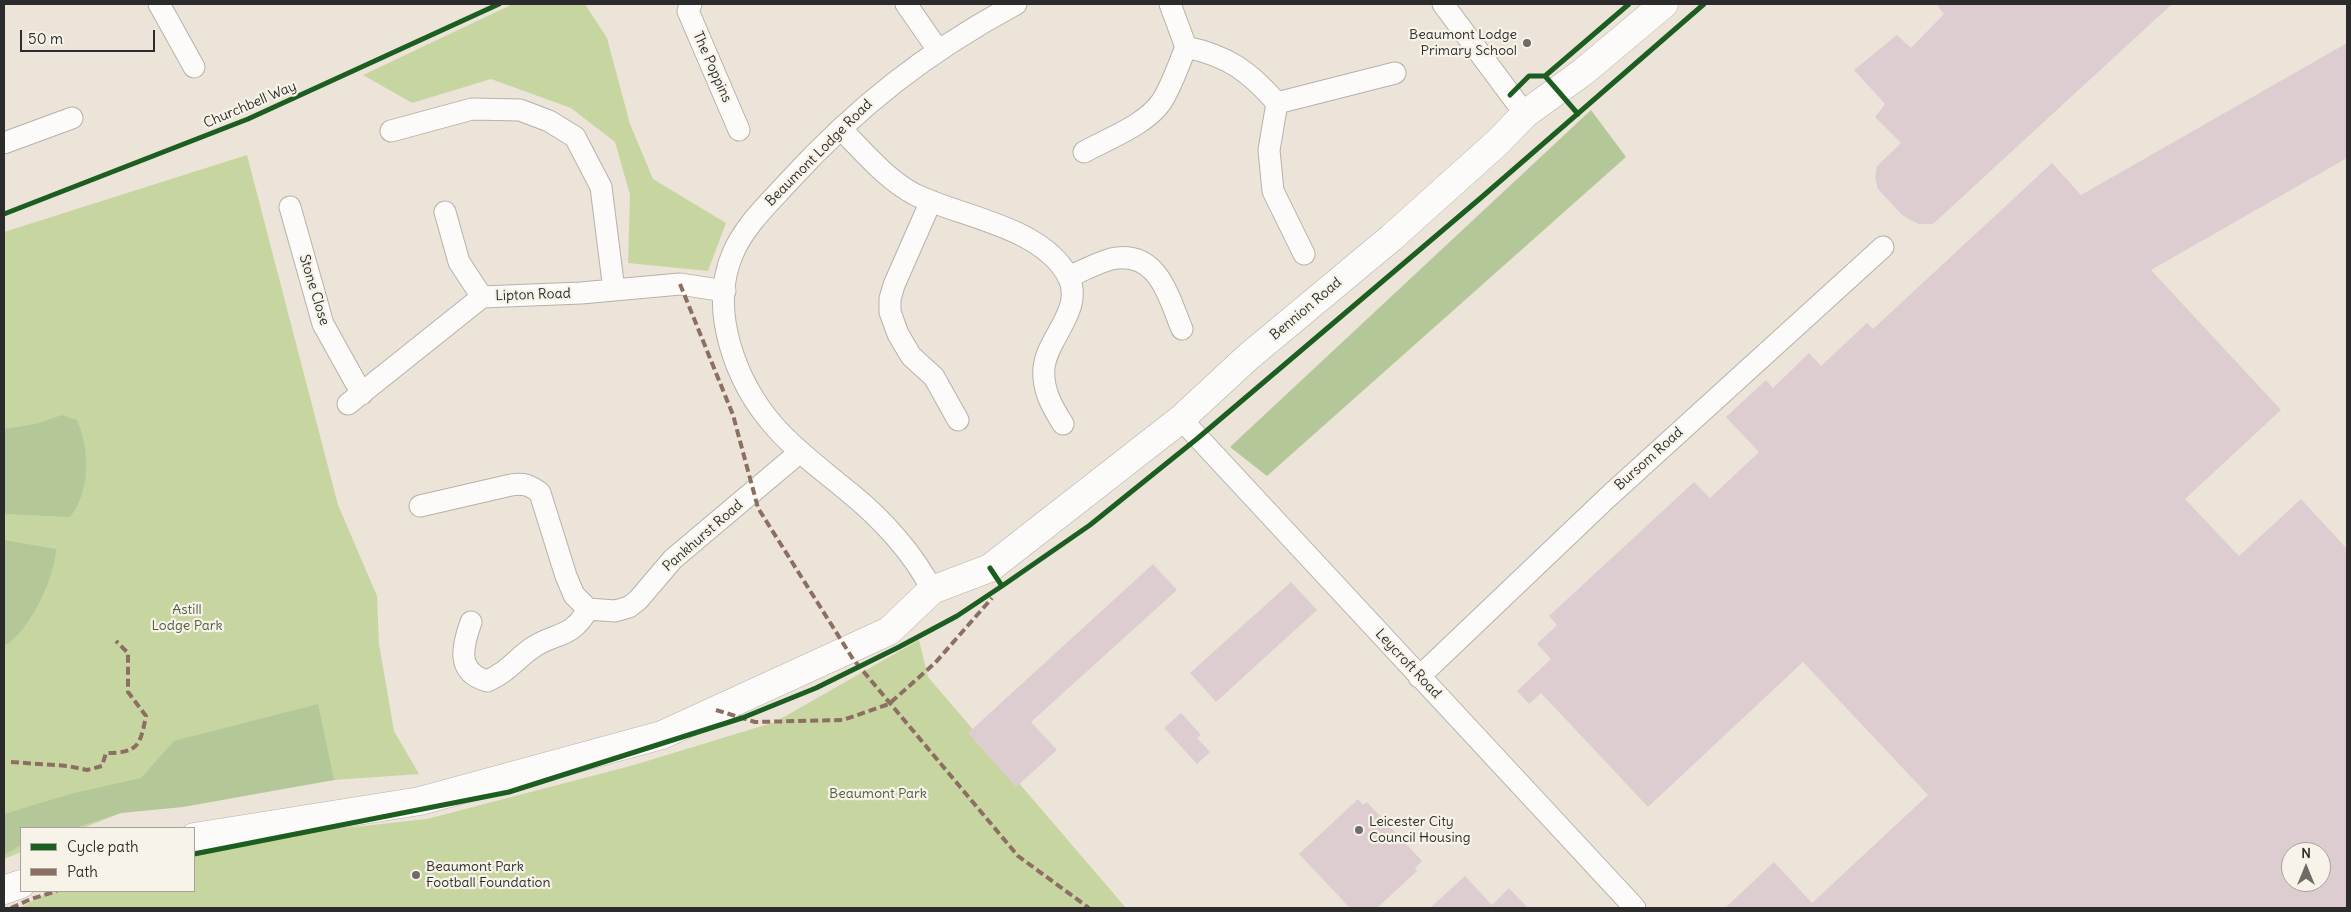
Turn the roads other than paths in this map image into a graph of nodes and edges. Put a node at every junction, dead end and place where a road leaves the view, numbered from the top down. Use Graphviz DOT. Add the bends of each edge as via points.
graph roads {
  1 [pos="159,4"];
  2 [pos="691,4"];
  3 [pos="906,4"];
  4 [pos="1016,4"];
  5 [pos="1170,4"];
  6 [pos="1443,4"];
  7 [pos="1664,4"];
  8 [pos="1186,47"];
  9 [pos="938,50"];
  10 [pos="194,67"];
  11 [pos="1395,73"];
  12 [pos="1277,103"];
  13 [pos="1525,114"];
  14 [pos="72,118"];
  15 [pos="841,129"];
  16 [pos="739,130"];
  17 [pos="391,131"];
  18 [pos="4,143"];
  19 [pos="1084,152"];
  20 [pos="931,201"];
  21 [pos="290,207"];
  22 [pos="445,212"];
  23 [pos="1883,247"];
  24 [pos="1304,254"];
  25 [pos="1068,276"];
  26 [pos="614,290"];
  27 [pos="724,292"];
  28 [pos="482,297"];
  29 [pos="1182,329"];
  30 [pos="355,399"];
  31 [pos="1181,419"];
  32 [pos="958,420"];
  33 [pos="1063,424"];
  34 [pos="800,452"];
  35 [pos="420,506"];
  36 [pos="932,590"];
  37 [pos="588,609"];
  38 [pos="471,622"];
  39 [pos="1419,677"];
  40 [pos="195,837"];
  41 [pos="20,884"];
  42 [pos="4,890"];
  43 [pos="1635,908"];
  1 -- 10 [label="street"];
  2 -- 16 [label="street, The Poppins" via="688,11"];
  3 -- 9 [label="street"];
  4 -- 9 [label="street, Beaumont Lodge Road"];
  5 -- 8 [label="street"];
  6 -- 13 [label="street"];
  7 -- 13 [label="street, Bennion Road" via="1583,72"];
  8 -- 12 [label="street" via="1227,59 1255,80"];
  8 -- 19 [label="street" via="1163,100 1154,110"];
  9 -- 15 [label="street, Beaumont Lodge Road" via="899,77"];
  11 -- 12 [label="street"];
  12 -- 24 [label="street" via="1269,150 1273,191"];
  13 -- 31 [label="street, Bennion Road" via="1391,238 1248,357"];
  14 -- 18 [label="street"];
  15 -- 20 [label="street" via="891,178"];
  15 -- 27 [label="street, Beaumont Lodge Road" via="763,209 734,252"];
  17 -- 26 [label="street" via="472,109 520,110 549,121 575,137 601,187"];
  20 -- 25 [label="street" via="988,220 1021,236 1045,250"];
  20 -- 32 [label="street" via="894,285 890,312 904,346 934,377"];
  21 -- 30 [label="street, Stone Close" via="323,324"];
  22 -- 28 [label="street" via="458,262"];
  23 -- 39 [label="street, Bursom Road" via="1608,497"];
  25 -- 29 [label="street" via="1110,260 1125,258 1150,266 1160,277"];
  25 -- 33 [label="street" via="1072,300 1065,322 1048,351 1044,368 1051,406"];
  26 -- 27 [label="street, Lipton Road" via="680,284"];
  26 -- 28 [label="street, Lipton Road"];
  27 -- 34 [label="street, Beaumont Lodge Road" via="730,344 746,383 775,428"];
  28 -- 30 [label="street, Lipton Road"];
  31 -- 36 [label="street, Bennion Road" via="990,568"];
  31 -- 39 [label="street, Leycroft Road"];
  34 -- 36 [label="street, Beaumont Lodge Road" via="877,518 921,568"];
  34 -- 37 [label="street, Pankhurst Road" via="673,559 629,607 615,611"];
  35 -- 37 [label="street" via="511,485 523,483 532,487 540,494 574,595"];
  36 -- 40 [label="street" via="889,630 662,735 420,801"];
  37 -- 38 [label="street" via="582,621 572,629 536,645 507,670 487,680 475,677 466,669 465,639"];
  39 -- 43 [label="street, Leycroft Road"];
  41 -- 42 [label="street"];
}
